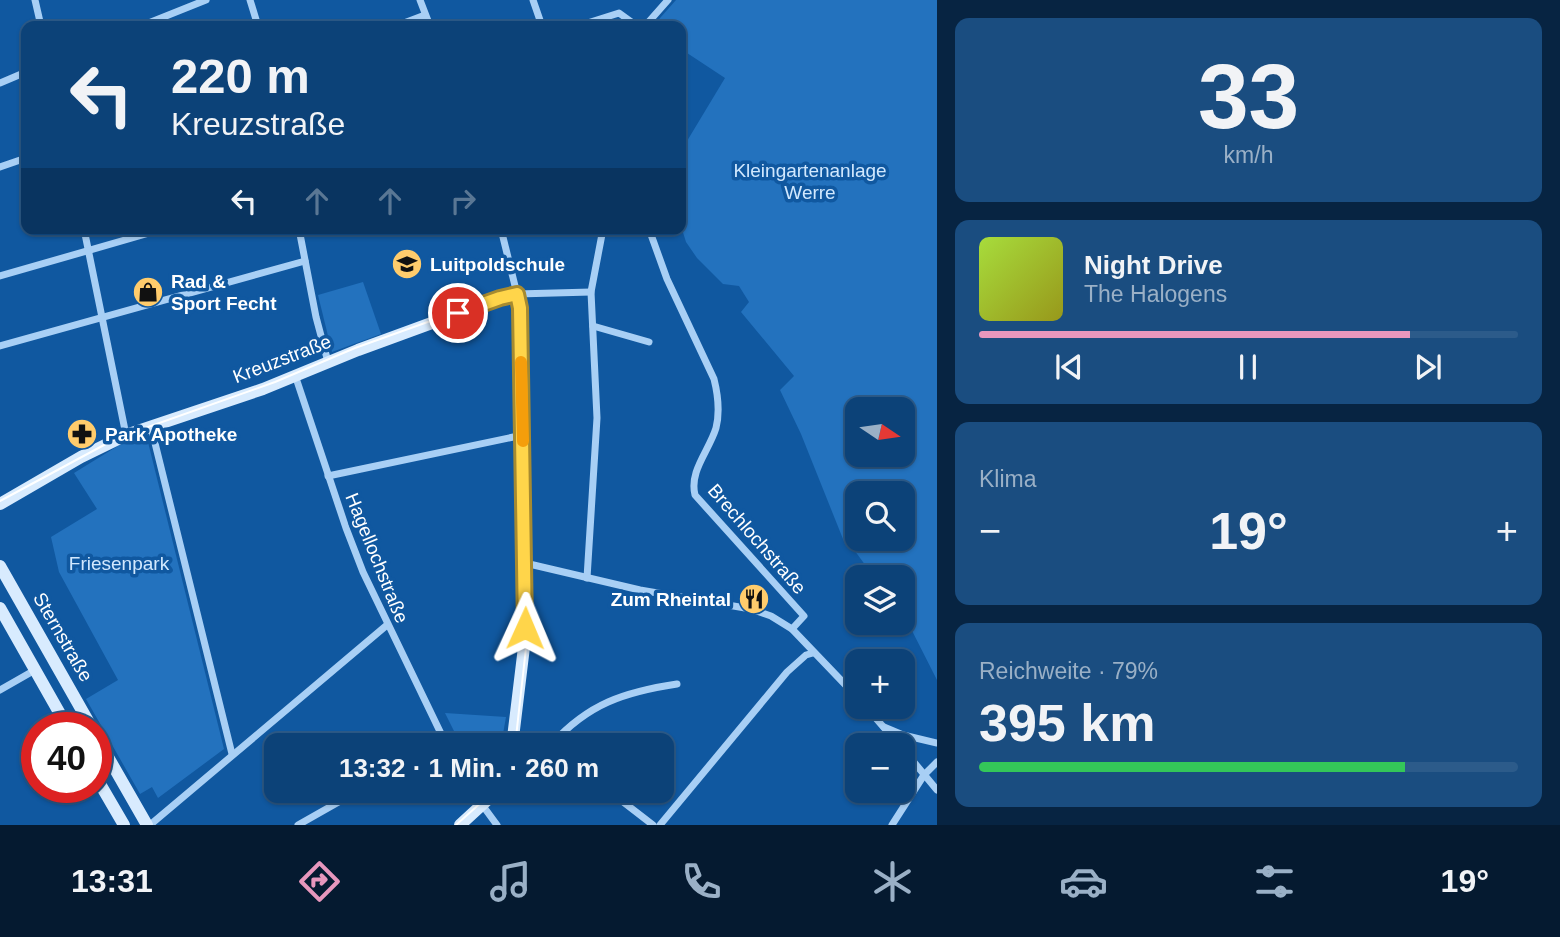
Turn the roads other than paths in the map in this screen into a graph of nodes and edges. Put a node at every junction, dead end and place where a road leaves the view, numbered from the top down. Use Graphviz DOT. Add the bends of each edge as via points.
graph roads {
  1 [pos="35,0"];
  2 [pos="206,0"];
  3 [pos="250,0"];
  4 [pos="419,0"];
  5 [pos="533,0"];
  6 [pos="668,0"];
  7 [pos="425,15"];
  8 [pos="40,21"];
  9 [pos="154,21"];
  10 [pos="256,21"];
  11 [pos="409,21"];
  12 [pos="428,21"];
  13 [pos="540,21"];
  14 [pos="594,21"];
  15 [pos="630,21"];
  16 [pos="649,21"];
  17 [pos="21,74"];
  18 [pos="0,83"];
  19 [pos="21,160"];
  20 [pos="0,167"];
  21 [pos="85,235"];
  22 [pos="143,235"];
  23 [pos="300,235"];
  24 [pos="502,235"];
  25 [pos="602,235"];
  26 [pos="651,235"];
  27 [pos="89,251"];
  28 [pos="305,261"];
  29 [pos="0,276"];
  30 [pos="591,292"];
  31 [pos="517,294"];
  32 [pos="103,318"];
  33 [pos="593,326"];
  34 [pos="649,342"];
  35 [pos="0,346"];
  36 [pos="328,362"];
  37 [pos="295,376"];
  38 [pos="151,427"];
  39 [pos="127,435"];
  40 [pos="523,435"];
  41 [pos="328,476"];
  42 [pos="0,504"];
  43 [pos="525,564"];
  44 [pos="0,566"];
  45 [pos="587,578"];
  46 [pos="0,608"];
  47 [pos="387,625"];
  48 [pos="792,629"];
  49 [pos="813,653"];
  50 [pos="53,659"];
  51 [pos="35,670"];
  52 [pos="677,684"];
  53 [pos="845,685"];
  54 [pos="0,690"];
  55 [pos="59,712"];
  56 [pos="83,712"];
  57 [pos="877,719"];
  58 [pos="884,727"];
  59 [pos="439,733"];
  60 [pos="514,733"];
  61 [pos="565,733"];
  62 [pos="889,733"];
  63 [pos="937,743"];
  64 [pos="232,754"];
  65 [pos="937,762"];
  66 [pos="112,763"];
  67 [pos="915,764"];
  68 [pos="924,775"];
  69 [pos="937,790"];
  70 [pos="111,803"];
  71 [pos="337,803"];
  72 [pos="625,803"];
  73 [pos="483,805"];
  74 [pos="665,823"];
  75 [pos="124,825"];
  76 [pos="149,825"];
  77 [pos="299,825"];
  78 [pos="460,825"];
  79 [pos="497,825"];
  80 [pos="653,825"];
  81 [pos="892,825"];
  1 -- 8 [label="street"];
  2 -- 9 [label="street"];
  3 -- 10 [label="street"];
  4 -- 7 [label="street"];
  5 -- 13 [label="street"];
  6 -- 16 [label="street"];
  7 -- 11 [label="street"];
  7 -- 12 [label="street"];
  14 -- 15 [label="street" via="619,13"];
  17 -- 18 [label="street"];
  19 -- 20 [label="street"];
  21 -- 27 [label="street"];
  22 -- 27 [label="street"];
  23 -- 28 [label="street"];
  24 -- 31 [label="street"];
  25 -- 30 [label="street"];
  26 -- 48 [label="street, Brechlochstraße" via="718,393 716,426 694,474 695,495 804,616"];
  27 -- 29 [label="street"];
  27 -- 32 [label="street"];
  28 -- 32 [label="street"];
  28 -- 36 [label="street"];
  30 -- 31 [label="street, Kreuzstraße"];
  30 -- 33 [label="street"];
  31 -- 36 [label="street, Kreuzstraße"];
  31 -- 40 [label="street"];
  32 -- 35 [label="street"];
  32 -- 39 [label="street"];
  33 -- 34 [label="street"];
  33 -- 45 [label="street" via="597,418"];
  36 -- 37 [label="street, Kreuzstraße"];
  37 -- 38 [label="street, Kreuzstraße"];
  37 -- 41 [label="street, Hagellochstraße"];
  38 -- 39 [label="street, Kreuzstraße"];
  38 -- 64 [label="street"];
  39 -- 42 [label="street, Kreuzstraße"];
  40 -- 41 [label="street"];
  40 -- 43 [label="street"];
  41 -- 47 [label="street, Hagellochstraße"];
  43 -- 45 [label="street"];
  43 -- 60 [label="street" via="524,646"];
  44 -- 50 [label="street, Sternstraße"];
  45 -- 48 [label="street" via="751,609"];
  46 -- 51 [label="street, Sternstraße"];
  47 -- 59 [label="street, Hagellochstraße"];
  47 -- 64 [label="street"];
  48 -- 49 [label="street"];
  49 -- 53 [label="street"];
  49 -- 74 [label="street" via="787,672"];
  50 -- 51 [label="street"];
  50 -- 56 [label="street, Sternstraße"];
  51 -- 54 [label="street"];
  51 -- 55 [label="street, Sternstraße"];
  52 -- 61 [label="street" via="617,697 590,710"];
  57 -- 58 [label="street"];
  58 -- 62 [label="street"];
  58 -- 63 [label="street"];
  64 -- 76 [label="street"];
  65 -- 68 [label="street"];
  66 -- 76 [label="street"];
  67 -- 68 [label="street"];
  68 -- 69 [label="street"];
  68 -- 81 [label="street"];
  70 -- 75 [label="street"];
  71 -- 77 [label="street"];
  72 -- 80 [label="street"];
  73 -- 78 [label="street"];
  73 -- 79 [label="street"];
}
